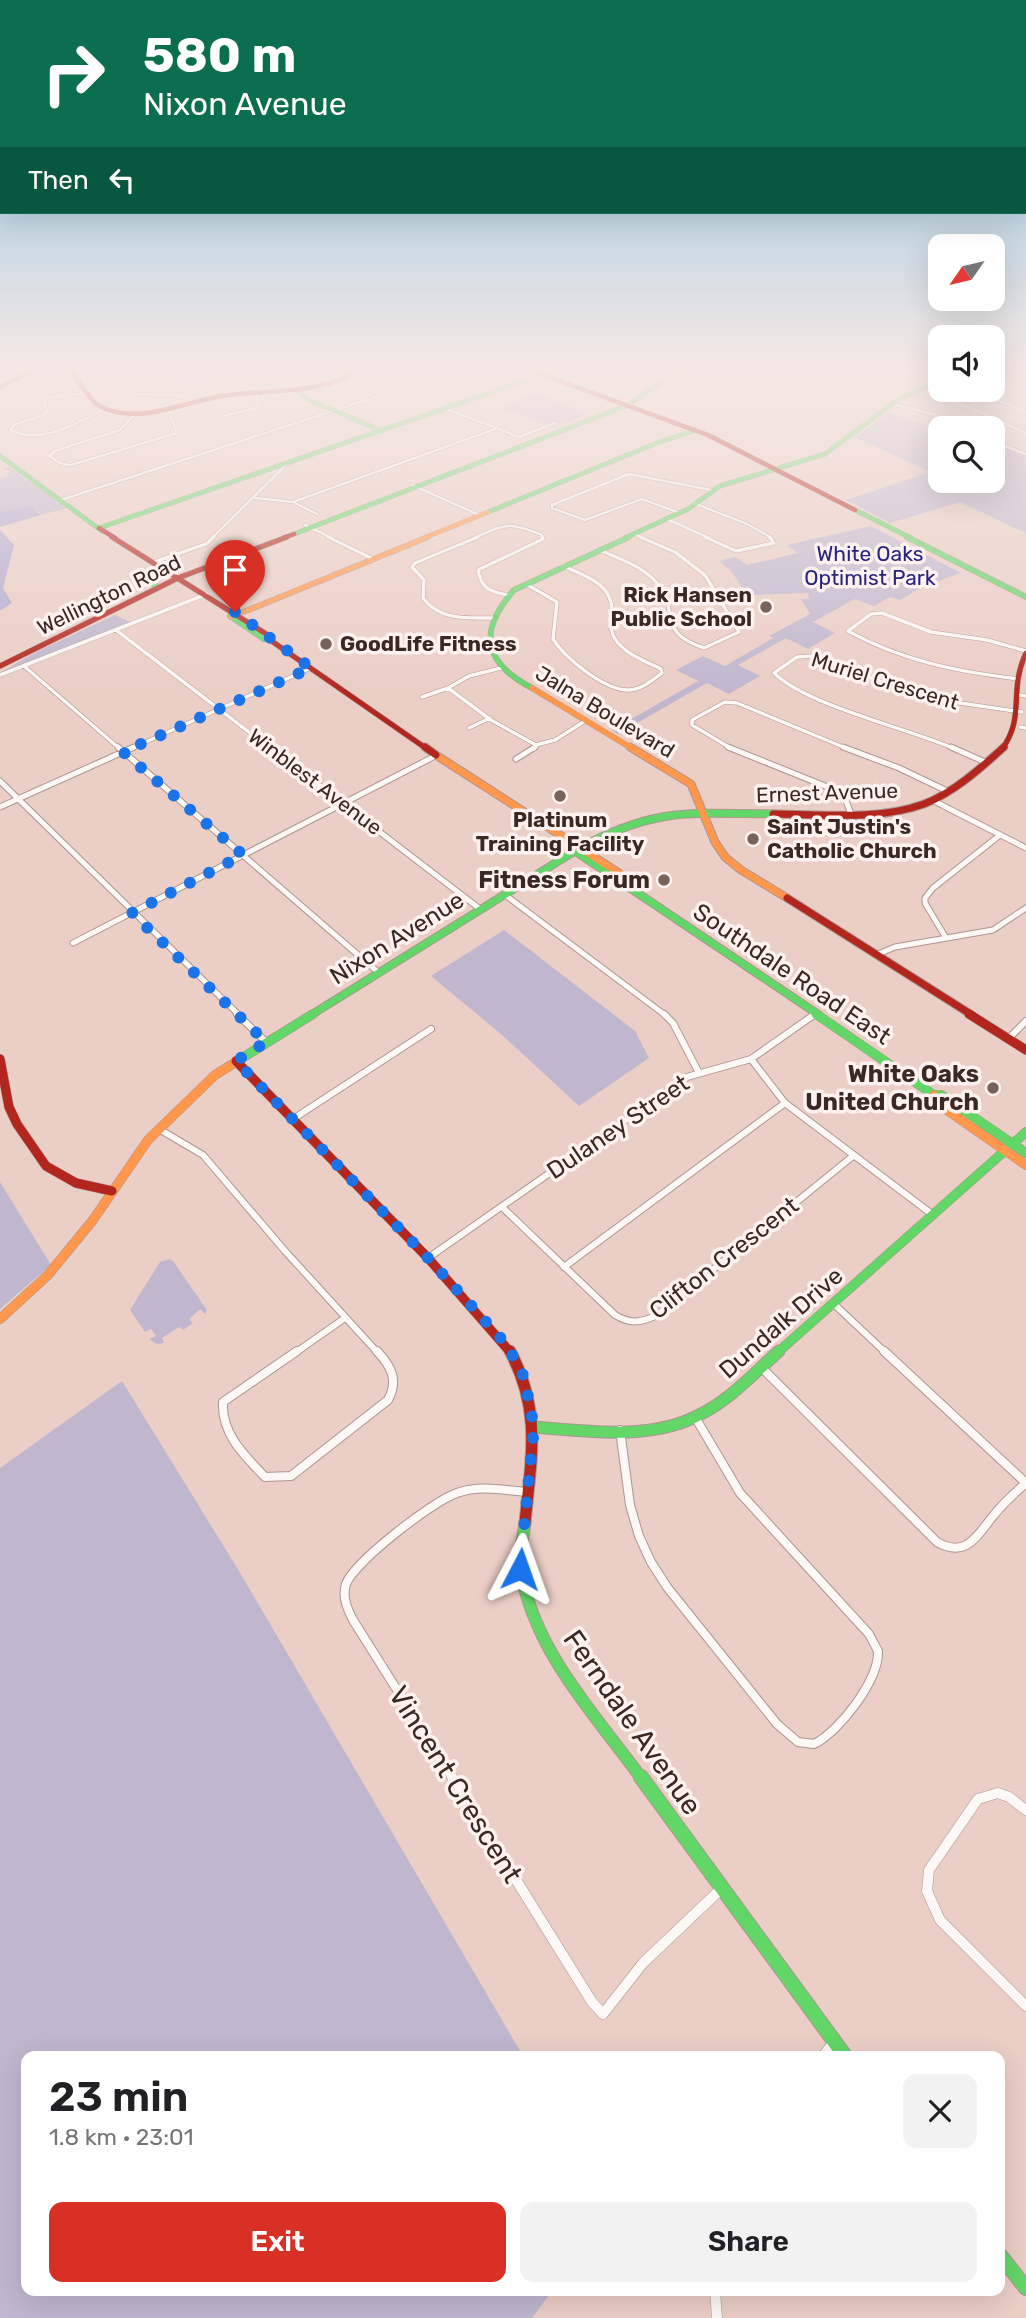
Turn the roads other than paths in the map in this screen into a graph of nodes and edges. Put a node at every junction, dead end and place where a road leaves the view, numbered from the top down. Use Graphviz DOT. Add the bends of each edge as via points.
graph roads {
  1 [pos="32,479"];
  2 [pos="124,479"];
  3 [pos="241,479"];
  4 [pos="273,479"];
  5 [pos="356,479"];
  6 [pos="432,479"];
  7 [pos="570,479"];
  8 [pos="616,479"];
  9 [pos="656,479"];
  10 [pos="742,479"];
  11 [pos="792,479"];
  12 [pos="414,486"];
  13 [pos="711,490"];
  14 [pos="255,498"];
  15 [pos="61,500"];
  16 [pos="293,502"];
  17 [pos="696,504"];
  18 [pos="680,513"];
  19 [pos="317,514"];
  20 [pos="479,515"];
  21 [pos="667,519"];
  22 [pos="308,526"];
  23 [pos="99,528"];
  24 [pos="634,534"];
  25 [pos="282,536"];
  26 [pos="600,550"];
  27 [pos="373,559"];
  28 [pos="154,565"];
  29 [pos="563,566"];
  30 [pos="197,571"];
  31 [pos="174,578"];
  32 [pos="526,584"];
  33 [pos="158,586"];
  34 [pos="185,587"];
  35 [pos="201,593"];
  36 [pos="508,595"];
  37 [pos="1026,599"];
  38 [pos="234,616"];
  39 [pos="495,618"];
  40 [pos="116,630"];
  41 [pos="1026,652"];
  42 [pos="21,661"];
  43 [pos="0,666"];
  44 [pos="311,668"];
  45 [pos="501,668"];
  46 [pos="0,675"];
  47 [pos="1019,678"];
  48 [pos="448,688"];
  49 [pos="1023,696"];
  50 [pos="422,697"];
  51 [pos="220,709"];
  52 [pos="1022,712"];
  53 [pos="490,718"];
  54 [pos="585,721"];
  55 [pos="1023,727"];
  56 [pos="468,728"];
  57 [pos="537,745"];
  58 [pos="123,752"];
  59 [pos="437,755"];
  60 [pos="516,759"];
  61 [pos="985,762"];
  62 [pos="0,781"];
  63 [pos="945,790"];
  64 [pos="18,799"];
  65 [pos="932,800"];
  66 [pos="344,803"];
  67 [pos="0,807"];
  68 [pos="706,813"];
  69 [pos="851,814"];
  70 [pos="1000,835"];
  71 [pos="1026,848"];
  72 [pos="578,849"];
  73 [pos="243,855"];
  74 [pos="504,894"];
  75 [pos="1026,908"];
  76 [pos="480,909"];
  77 [pos="132,913"];
  78 [pos="946,938"];
  79 [pos="73,943"];
  80 [pos="876,955"];
  81 [pos="379,973"];
  82 [pos="816,1014"];
  83 [pos="1026,1021"];
  84 [pos="430,1029"];
  85 [pos="1008,1039"];
  86 [pos="266,1042"];
  87 [pos="1026,1050"];
  88 [pos="0,1059"];
  89 [pos="751,1059"];
  90 [pos="236,1061"];
  91 [pos="699,1073"];
  92 [pos="785,1103"];
  93 [pos="293,1119"];
  94 [pos="159,1129"];
  95 [pos="1026,1132"];
  96 [pos="1009,1147"];
  97 [pos="1026,1153"];
  98 [pos="853,1156"];
  99 [pos="1026,1165"];
  100 [pos="112,1191"];
  101 [pos="502,1208"];
  102 [pos="933,1215"];
  103 [pos="428,1258"];
  104 [pos="564,1267"];
  105 [pos="834,1304"];
  106 [pos="345,1318"];
  107 [pos="0,1319"];
  108 [pos="761,1367"];
  109 [pos="695,1417"];
  110 [pos="534,1427"];
  111 [pos="620,1430"];
  112 [pos="1026,1483"];
  113 [pos="526,1493"];
  114 [pos="1026,1811"];
  115 [pos="724,1887"];
  116 [pos="1026,2006"];
  117 [pos="835,2042"];
  118 [pos="827,2051"];
  119 [pos="841,2051"];
  120 [pos="1005,2262"];
  121 [pos="1026,2288"];
  122 [pos="715,2296"];
  123 [pos="717,2318"];
  1 -- 15 [label="street, Southdale Road East"];
  2 -- 15 [label="street"];
  3 -- 23 [label="street"];
  4 -- 14 [label="street"];
  5 -- 16 [label="street"];
  6 -- 12 [label="street, Wellington Road"];
  7 -- 20 [label="street"];
  8 -- 18 [label="street" via="552,508 585,520 642,499"];
  9 -- 13 [label="street"];
  10 -- 13 [label="street, Jalna Boulevard"];
  11 -- 37 [label="street"];
  12 -- 20 [label="street"];
  12 -- 22 [label="street, Wellington Road"];
  13 -- 17 [label="street, Jalna Boulevard"];
  14 -- 16 [label="street"];
  14 -- 28 [label="street" via="206,544"];
  15 -- 23 [label="street, Southdale Road East"];
  16 -- 19 [label="street"];
  17 -- 18 [label="street, Jalna Boulevard"];
  17 -- 21 [label="street" via="747,524 774,542 736,551"];
  18 -- 21 [label="street, Jalna Boulevard"];
  20 -- 27 [label="street"];
  21 -- 24 [label="street, Jalna Boulevard"];
  22 -- 25 [label="street, Wellington Road"];
  22 -- 27 [label="street"];
  23 -- 28 [label="street, Southdale Road East"];
  24 -- 26 [label="street, Jalna Boulevard"];
  24 -- 26 [label="street" via="675,552 705,575 739,632 704,648 683,639 668,622 667,600 657,584 639,569"];
  25 -- 30 [label="street, Wellington Road"];
  25 -- 31 [label="street, Wellington Road"];
  26 -- 29 [label="street, Jalna Boulevard"];
  27 -- 38 [label="street"];
  28 -- 31 [label="street, Southdale Road East"];
  28 -- 33 [label="street"];
  29 -- 32 [label="street, Jalna Boulevard"];
  29 -- 32 [label="street" via="605,589 613,603 611,631 620,646 660,669 657,678 622,690 568,659 553,639 556,602"];
  30 -- 31 [label="street, Wellington Road"];
  30 -- 35 [label="street" via="191,580"];
  31 -- 33 [label="street, Wellington Road"];
  31 -- 34 [label="street, Southdale Road East"];
  31 -- 35 [label="street, Southdale Road East"];
  32 -- 36 [label="street, Jalna Boulevard"];
  33 -- 34 [label="street"];
  33 -- 42 [label="street, Wellington Road"];
  34 -- 35 [label="street, Southdale Road East"];
  35 -- 38 [label="street, Southdale Road East"];
  35 -- 40 [label="street"];
  36 -- 39 [label="street, Jalna Boulevard"];
  36 -- 39 [label="street" via="484,588 478,570 543,538 516,524 412,567 424,580 423,598 435,610 450,616"];
  38 -- 44 [label="street, Southdale Road East"];
  39 -- 45 [label="street, Jalna Boulevard" via="491,646"];
  40 -- 42 [label="street"];
  40 -- 51 [label="street, Winblest Avenue"];
  41 -- 47 [label="street, Ernest Avenue"];
  41 -- 47 [label="street" via="987,640 931,632 882,613 871,614 848,631 919,661"];
  42 -- 43 [label="street, Wellington Road"];
  42 -- 46 [label="street"];
  42 -- 58 [label="street"];
  44 -- 51 [label="street"];
  44 -- 59 [label="street, Southdale Road East"];
  45 -- 48 [label="street" via="469,676"];
  45 -- 54 [label="street, Jalna Boulevard"];
  47 -- 49 [label="street, Ernest Avenue"];
  48 -- 50 [label="street"];
  48 -- 53 [label="street"];
  49 -- 52 [label="street, Ernest Avenue"];
  51 -- 58 [label="street"];
  51 -- 66 [label="street, Winblest Avenue"];
  52 -- 55 [label="street, Ernest Avenue"];
  52 -- 61 [label="street, Muriel Crescent" via="904,691 815,656 796,658 774,673 837,706"];
  53 -- 56 [label="street"];
  53 -- 57 [label="street"];
  54 -- 57 [label="street"];
  54 -- 68 [label="street, Jalna Boulevard" via="691,785 701,796"];
  55 -- 61 [label="street, Ernest Avenue"];
  57 -- 60 [label="street"];
  58 -- 64 [label="street"];
  58 -- 73 [label="street"];
  59 -- 66 [label="street"];
  59 -- 72 [label="street, Southdale Road East"];
  61 -- 63 [label="street, Ernest Avenue"];
  62 -- 64 [label="street"];
  63 -- 65 [label="street, Ernest Avenue"];
  63 -- 69 [label="street" via="737,703 725,702 692,720 697,729 744,753 835,790"];
  64 -- 67 [label="street"];
  64 -- 77 [label="street"];
  65 -- 69 [label="street, Ernest Avenue" via="899,811"];
  65 -- 70 [label="street"];
  66 -- 73 [label="street"];
  66 -- 76 [label="street, Winblest Avenue"];
  68 -- 69 [label="street, Ernest Avenue"];
  68 -- 72 [label="street, Ernest Avenue" via="657,815 612,830"];
  68 -- 80 [label="street, Jalna Boulevard" via="715,845 726,859"];
  70 -- 71 [label="street"];
  70 -- 78 [label="street" via="925,898"];
  72 -- 74 [label="street, Nixon Avenue"];
  72 -- 82 [label="street, Southdale Road East"];
  73 -- 77 [label="street"];
  73 -- 81 [label="street"];
  74 -- 76 [label="street, Nixon Avenue"];
  74 -- 91 [label="street" via="659,1008 673,1023"];
  75 -- 78 [label="street" via="993,930"];
  76 -- 81 [label="street, Nixon Avenue"];
  77 -- 79 [label="street"];
  77 -- 86 [label="street"];
  78 -- 80 [label="street"];
  80 -- 85 [label="street, Jalna Boulevard"];
  81 -- 86 [label="street, Nixon Avenue"];
  82 -- 89 [label="street, Dulaney Street"];
  82 -- 96 [label="street, Southdale Road East" via="934,1095 934,1101"];
  83 -- 85 [label="street"];
  84 -- 93 [label="street"];
  85 -- 87 [label="street, Jalna Boulevard"];
  86 -- 90 [label="street, Nixon Avenue"];
  88 -- 100 [label="street" via="9,1107 46,1166 76,1183"];
  89 -- 91 [label="street, Dulaney Street"];
  89 -- 92 [label="street"];
  90 -- 93 [label="street, Ferndale Avenue"];
  90 -- 94 [label="street, Nixon Avenue" via="195,1092"];
  91 -- 101 [label="street, Dulaney Street"];
  92 -- 98 [label="street"];
  92 -- 104 [label="street"];
  93 -- 103 [label="street, Ferndale Avenue"];
  94 -- 100 [label="street, Nixon Avenue"];
  94 -- 106 [label="street" via="203,1155"];
  95 -- 96 [label="street"];
  96 -- 97 [label="street, Southdale Road East"];
  96 -- 99 [label="street, Southdale Road East"];
  96 -- 102 [label="street, Dundalk Drive"];
  98 -- 102 [label="street"];
  98 -- 104 [label="street, Clifton Crescent" via="642,1323 628,1324 615,1315"];
  100 -- 107 [label="street, Nixon Avenue" via="48,1276"];
  101 -- 103 [label="street, Dulaney Street"];
  101 -- 104 [label="street, Clifton Crescent"];
  102 -- 105 [label="street, Dundalk Drive"];
  103 -- 110 [label="street, Ferndale Avenue" via="507,1345 524,1377"];
  105 -- 108 [label="street, Dundalk Drive"];
  105 -- 112 [label="street"];
  106 -- 106 [label="street" via="223,1402 226,1428 265,1477 291,1476 388,1400 395,1389 388,1363"];
  108 -- 109 [label="street, Dundalk Drive"];
  108 -- 112 [label="street" via="917,1523 949,1549 972,1542"];
  109 -- 111 [label="street, Dundalk Drive"];
  109 -- 111 [label="street" via="740,1493 869,1634 879,1653 876,1671 832,1734 814,1744 795,1742 777,1724 651,1562 630,1505"];
  110 -- 111 [label="street, Dundalk Drive"];
  110 -- 113 [label="street, Ferndale Avenue"];
  113 -- 115 [label="street, Ferndale Avenue" via="520,1569 534,1619 561,1668"];
  113 -- 115 [label="street, Vincent Crescent" via="475,1488 438,1500 350,1576 342,1598 353,1620 603,2014 639,1969"];
  114 -- 116 [label="street" via="1003,1793 989,1792 978,1799 929,1870 928,1891 940,1920"];
  115 -- 117 [label="street, Ferndale Avenue"];
  117 -- 118 [label="street"];
  117 -- 119 [label="street, Ferndale Avenue"];
  120 -- 121 [label="street"];
  122 -- 123 [label="street"];
}
